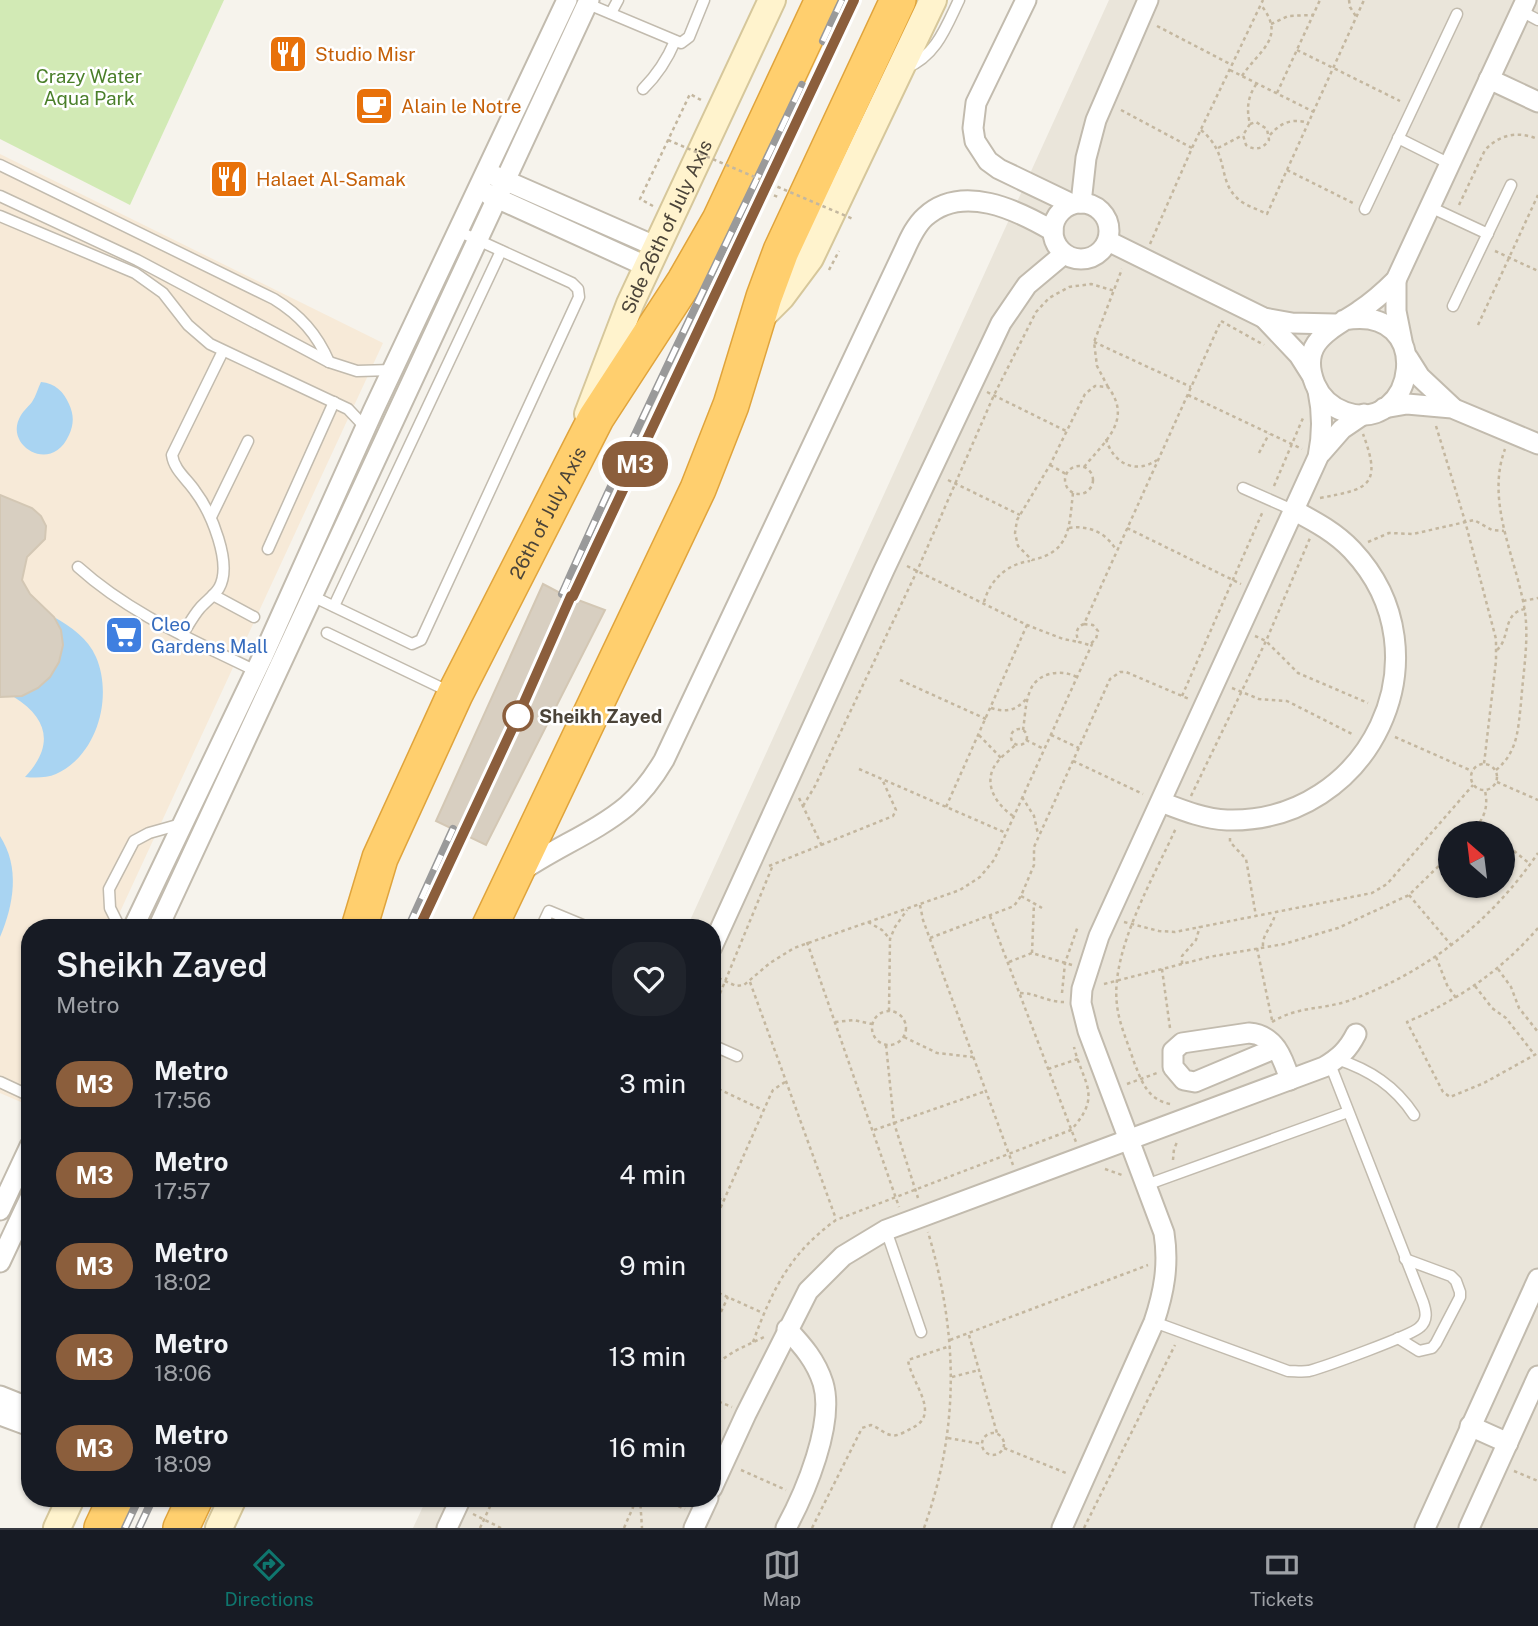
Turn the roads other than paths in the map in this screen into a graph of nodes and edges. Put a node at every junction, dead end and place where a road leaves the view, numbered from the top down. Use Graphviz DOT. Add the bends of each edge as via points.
graph roads {
  1 [pos="568,0"];
  2 [pos="618,0"];
  3 [pos="704,0"];
  4 [pos="823,0"];
  5 [pos="898,0"];
  6 [pos="933,0"];
  7 [pos="960,0"];
  8 [pos="1026,0"];
  9 [pos="586,1"];
  10 [pos="768,5"];
  11 [pos="1144,9"];
  12 [pos="1528,10"];
  13 [pos="611,13"];
  14 [pos="1457,14"];
  15 [pos="675,41"];
  16 [pos="899,70"];
  17 [pos="1489,79"];
  18 [pos="643,89"];
  19 [pos="1538,102"];
  20 [pos="1398,138"];
  21 [pos="1450,163"];
  22 [pos="0,165"];
  23 [pos="482,181"];
  24 [pos="1511,185"];
  25 [pos="502,189"];
  26 [pos="0,196"];
  27 [pos="1076,204"];
  28 [pos="1430,207"];
  29 [pos="1365,209"];
  30 [pos="0,216"];
  31 [pos="458,230"];
  32 [pos="1053,231"];
  33 [pos="1488,234"];
  34 [pos="478,240"];
  35 [pos="1108,241"];
  36 [pos="501,251"];
  37 [pos="1064,254"];
  38 [pos="653,257"];
  39 [pos="1396,280"];
  40 [pos="1453,306"];
  41 [pos="1264,318"];
  42 [pos="757,320"];
  43 [pos="1339,322"];
  44 [pos="1405,350"];
  45 [pos="223,351"];
  46 [pos="329,362"];
  47 [pos="393,370"];
  48 [pos="1314,383"];
  49 [pos="334,402"];
  50 [pos="1384,408"];
  51 [pos="1452,408"];
  52 [pos="1361,416"];
  53 [pos="366,428"];
  54 [pos="1530,437"];
  55 [pos="248,441"];
  56 [pos="1318,457"];
  57 [pos="573,459"];
  58 [pos="1243,488"];
  59 [pos="1297,506"];
  60 [pos="211,517"];
  61 [pos="268,549"];
  62 [pos="78,567"];
  63 [pos="213,595"];
  64 [pos="312,596"];
  65 [pos="334,606"];
  66 [pos="254,617"];
  67 [pos="327,632"];
  68 [pos="182,635"];
  69 [pos="258,664"];
  70 [pos="280,667"];
  71 [pos="455,694"];
  72 [pos="1161,802"];
  73 [pos="181,824"];
  74 [pos="514,877"];
  75 [pos="116,919"];
  76 [pos="137,919"];
  77 [pos="162,919"];
  78 [pos="359,919"];
  79 [pos="493,919"];
  80 [pos="545,919"];
  81 [pos="568,919"];
  82 [pos="721,927"];
  83 [pos="1356,1034"];
  84 [pos="1276,1048"];
  85 [pos="721,1049"];
  86 [pos="737,1056"];
  87 [pos="1334,1061"];
  88 [pos="1290,1080"];
  89 [pos="0,1082"];
  90 [pos="21,1092"];
  91 [pos="1348,1112"];
  92 [pos="1414,1115"];
  93 [pos="1128,1141"];
  94 [pos="21,1165"];
  95 [pos="1146,1185"];
  96 [pos="0,1210"];
  97 [pos="21,1217"];
  98 [pos="896,1227"];
  99 [pos="1405,1259"];
  100 [pos="0,1262"];
  101 [pos="1538,1279"];
  102 [pos="1154,1322"];
  103 [pos="788,1329"];
  104 [pos="921,1332"];
  105 [pos="1398,1338"];
  106 [pos="1538,1376"];
  107 [pos="0,1396"];
  108 [pos="21,1404"];
  109 [pos="0,1415"];
  110 [pos="21,1423"];
  111 [pos="1470,1426"];
  112 [pos="1508,1443"];
  113 [pos="721,1468"];
  114 [pos="67,1507"];
  115 [pos="112,1507"];
  116 [pos="191,1507"];
  117 [pos="229,1507"];
  118 [pos="457,1507"];
  119 [pos="57,1528"];
  120 [pos="102,1528"];
  121 [pos="181,1528"];
  122 [pos="219,1528"];
  123 [pos="447,1528"];
  124 [pos="786,1528"];
  125 [pos="1062,1528"];
  126 [pos="1425,1528"];
  127 [pos="1469,1528"];
  1 -- 23 [label="street"];
  2 -- 13 [label="lane"];
  3 -- 15 [label="lane" via="689,37 681,43"];
  4 -- 57 [label="highway, 26th of July Axis" via="709,240"];
  5 -- 42 [label="highway" via="781,251"];
  6 -- 16 [label="main road"];
  7 -- 16 [label="lane" via="932,52"];
  8 -- 27 [label="street" via="976,103 975,141 988,161"];
  9 -- 13 [label="lane"];
  9 -- 25 [label="street"];
  10 -- 38 [label="main road, Side 26th of July Axis"];
  11 -- 27 [label="street" via="1090,138"];
  12 -- 17 [label="street"];
  13 -- 15 [label="lane"];
  14 -- 20 [label="lane"];
  15 -- 18 [label="lane" via="668,59"];
  16 -- 42 [label="main road" via="810,258"];
  17 -- 19 [label="street"];
  17 -- 21 [label="street"];
  20 -- 21 [label="lane"];
  20 -- 29 [label="lane"];
  21 -- 28 [label="street"];
  22 -- 46 [label="lane" via="274,299 307,326"];
  23 -- 25 [label="street"];
  23 -- 31 [label="street"];
  24 -- 33 [label="lane"];
  25 -- 34 [label="street"];
  25 -- 38 [label="street"];
  26 -- 46 [label="lane" via="137,260"];
  27 -- 32 [label="street" via="1058,215"];
  27 -- 35 [label="street" via="1088,204 1102,212 1109,226"];
  28 -- 33 [label="lane"];
  28 -- 39 [label="street"];
  30 -- 45 [label="lane" via="135,273 163,293 188,325"];
  31 -- 34 [label="lane"];
  31 -- 47 [label="street"];
  32 -- 37 [label="street"];
  32 -- 74 [label="street" via="1030,217 977,201 947,204 923,218 659,768 641,792 612,817"];
  33 -- 40 [label="lane"];
  34 -- 36 [label="lane"];
  34 -- 64 [label="street"];
  35 -- 37 [label="street" via="1089,258"];
  35 -- 41 [label="street"];
  36 -- 65 [label="lane"];
  36 -- 65 [label="lane" via="572,283 579,297 421,640 412,644"];
  37 -- 82 [label="street" via="1017,297 1001,323"];
  38 -- 57 [label="main road, Side 26th of July Axis" via="614,342"];
  39 -- 43 [label="street"];
  39 -- 44 [label="street" via="1396,311"];
  41 -- 43 [label="street" via="1292,323"];
  41 -- 48 [label="street" via="1299,355"];
  42 -- 74 [label="highway" via="702,480"];
  43 -- 44 [label="street" via="1357,317 1383,323"];
  43 -- 48 [label="street" via="1315,346 1311,360"];
  44 -- 50 [label="street" via="1408,373 1404,387"];
  44 -- 51 [label="street" via="1428,385"];
  45 -- 49 [label="lane"];
  45 -- 60 [label="lane" via="172,455"];
  46 -- 47 [label="lane" via="356,371"];
  47 -- 53 [label="street"];
  48 -- 52 [label="street" via="1326,402"];
  48 -- 56 [label="street" via="1322,413"];
  49 -- 53 [label="lane" via="354,413"];
  49 -- 61 [label="lane"];
  50 -- 51 [label="street"];
  50 -- 52 [label="street"];
  51 -- 54 [label="street"];
  52 -- 56 [label="street" via="1342,429"];
  53 -- 69 [label="street"];
  55 -- 60 [label="lane"];
  56 -- 59 [label="street"];
  57 -- 71 [label="highway, 26th of July Axis"];
  58 -- 59 [label="lane"];
  59 -- 72 [label="street"];
  59 -- 72 [label="street" via="1352,550 1373,577 1388,609 1395,642 1395,677 1387,711 1350,771 1293,809 1261,818 1226,820"];
  60 -- 63 [label="lane" via="223,567 222,582"];
  62 -- 68 [label="lane" via="133,610"];
  63 -- 66 [label="lane"];
  63 -- 68 [label="lane"];
  64 -- 65 [label="lane"];
  64 -- 70 [label="street"];
  67 -- 71 [label="lane"];
  68 -- 69 [label="lane"];
  69 -- 70 [label="street"];
  69 -- 73 [label="street"];
  70 -- 77 [label="street"];
  71 -- 78 [label="highway, 26th of July Axis" via="391,831"];
  72 -- 93 [label="street" via="1075,998"];
  73 -- 75 [label="lane" via="134,841 109,889"];
  73 -- 76 [label="street"];
  74 -- 79 [label="highway"];
  80 -- 81 [label="lane" via="549,911"];
  83 -- 87 [label="street"];
  84 -- 84 [label="street" via="1266,1028 1182,1043 1173,1059 1184,1080 1195,1082"];
  84 -- 88 [label="street"];
  85 -- 86 [label="lane"];
  87 -- 88 [label="street"];
  87 -- 91 [label="lane"];
  87 -- 92 [label="lane" via="1355,1065 1381,1079"];
  88 -- 93 [label="street"];
  89 -- 90 [label="lane"];
  91 -- 95 [label="lane"];
  91 -- 99 [label="lane"];
  93 -- 95 [label="street"];
  93 -- 98 [label="street"];
  94 -- 96 [label="street"];
  95 -- 102 [label="street" via="1168,1257"];
  97 -- 100 [label="street"];
  98 -- 103 [label="street" via="864,1241 824,1272"];
  98 -- 104 [label="lane"];
  99 -- 105 [label="lane" via="1425,1319 1419,1328"];
  99 -- 105 [label="lane" via="1451,1276 1460,1297 1432,1348 1419,1351"];
  101 -- 111 [label="street"];
  102 -- 105 [label="lane" via="1298,1372"];
  102 -- 125 [label="street"];
  103 -- 113 [label="street"];
  103 -- 124 [label="street" via="815,1364 824,1386 826,1410 802,1497"];
  106 -- 112 [label="street"];
  107 -- 108 [label="street"];
  109 -- 110 [label="street"];
  111 -- 112 [label="street"];
  111 -- 126 [label="street"];
  112 -- 127 [label="street"];
  114 -- 119 [label="main road"];
  115 -- 120 [label="highway"];
  116 -- 121 [label="highway"];
  117 -- 122 [label="main road"];
  118 -- 123 [label="street"];
}
